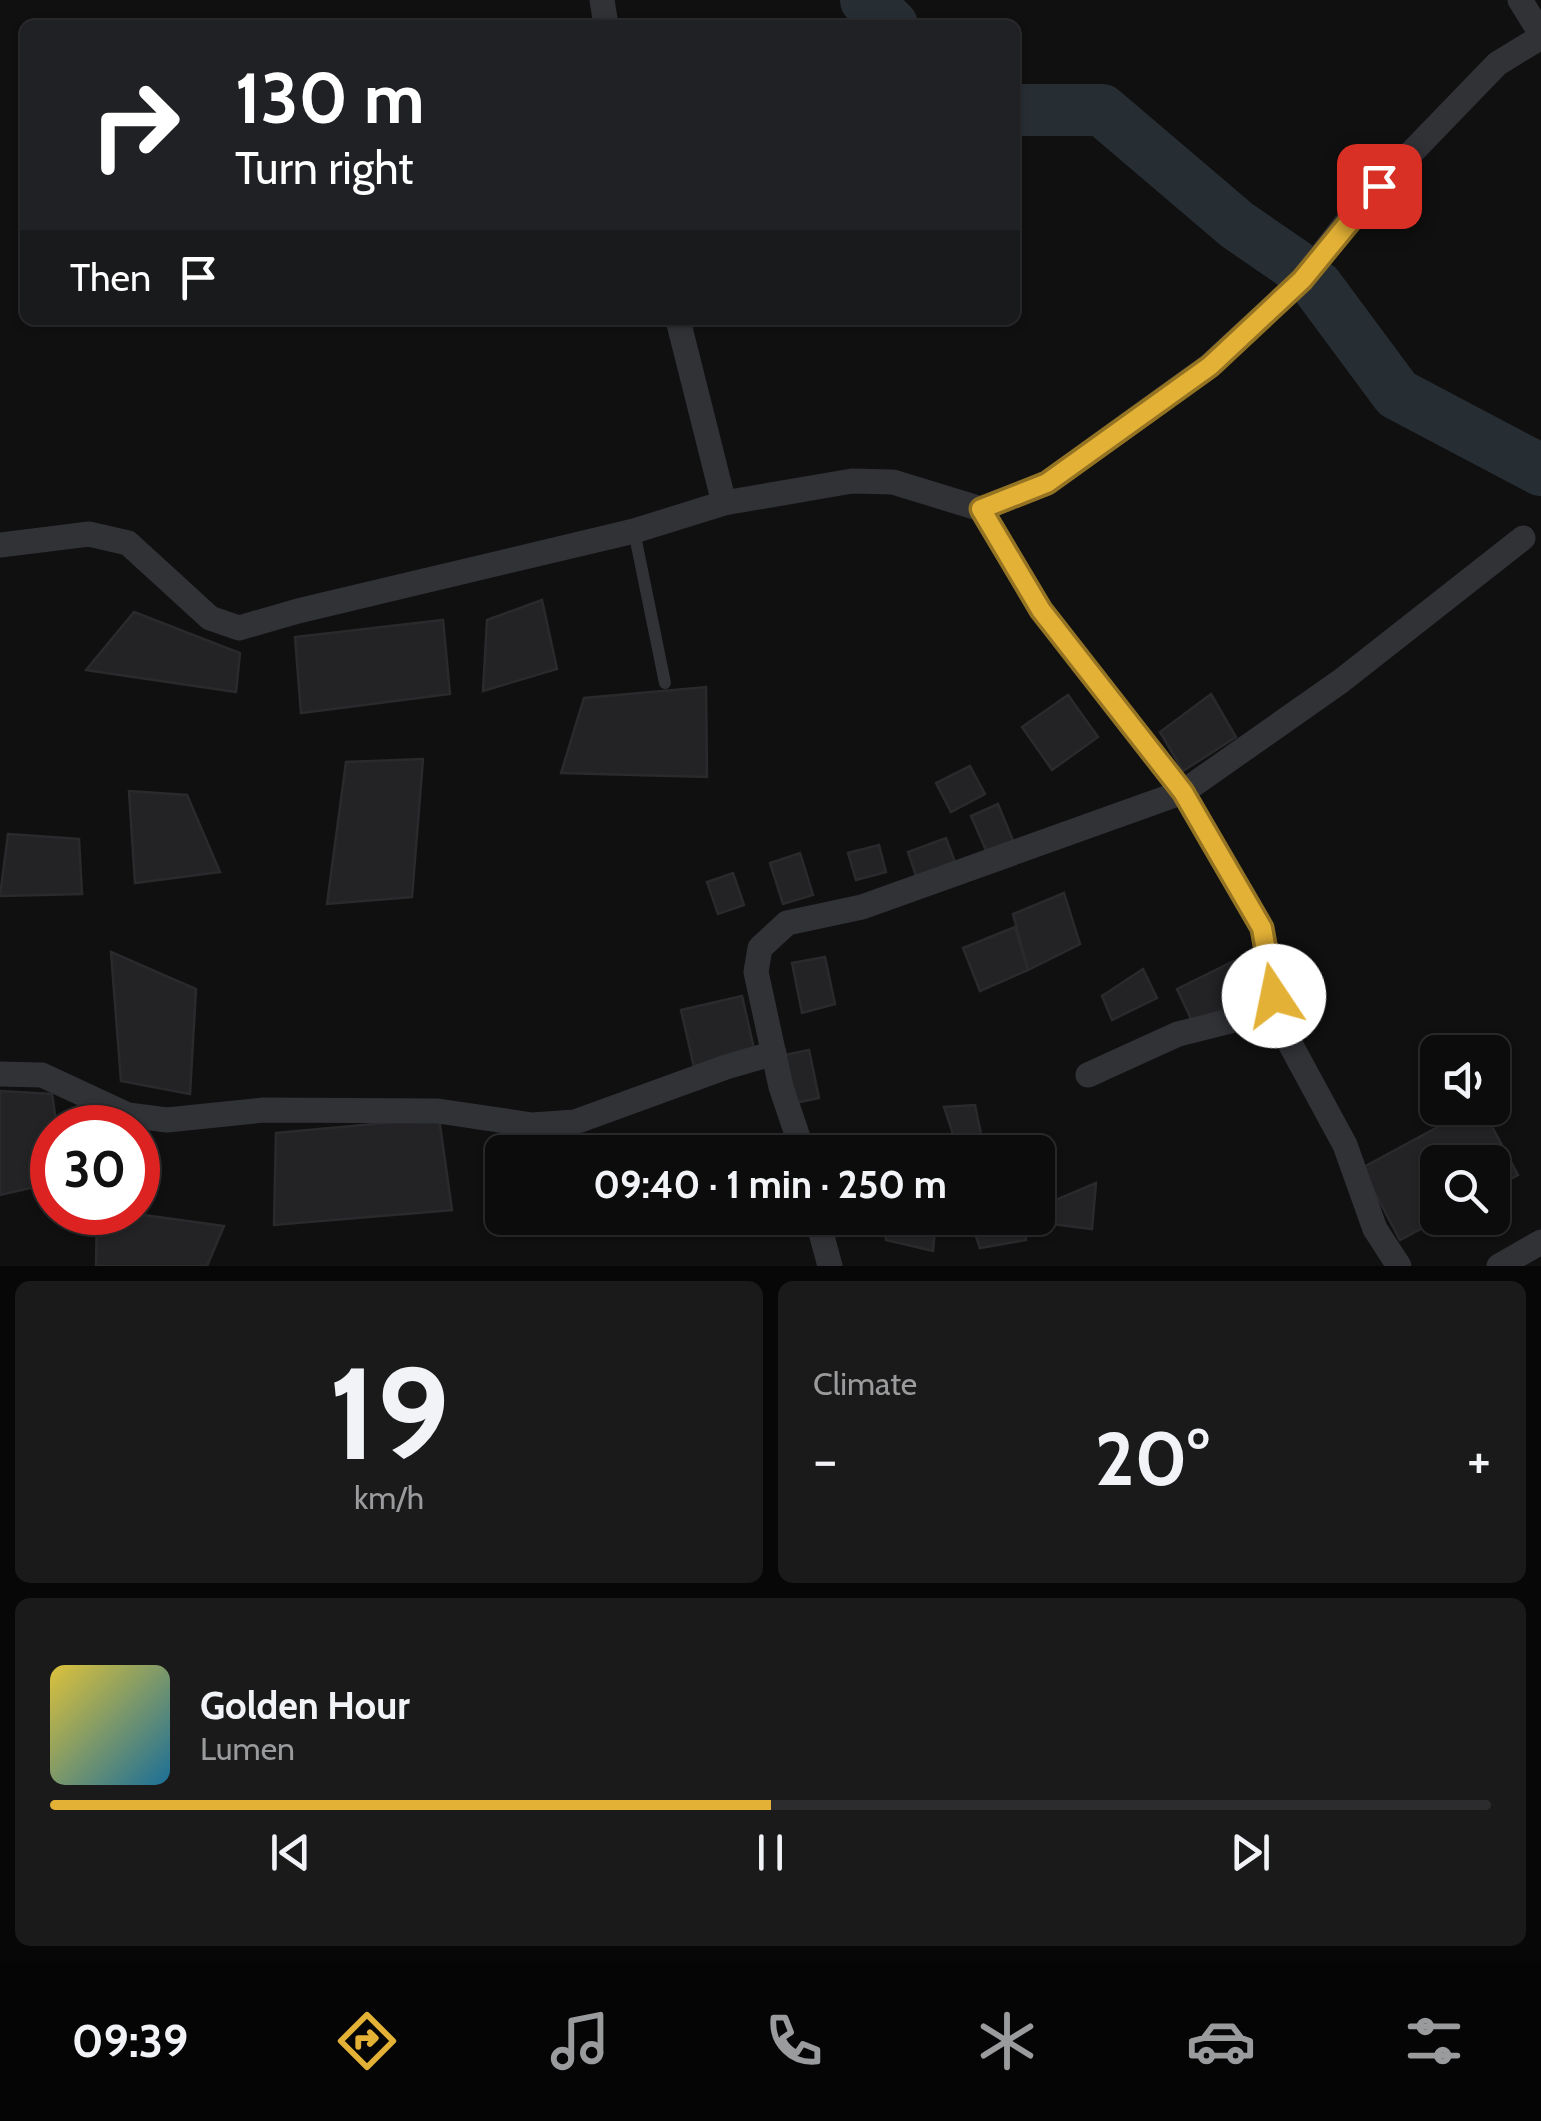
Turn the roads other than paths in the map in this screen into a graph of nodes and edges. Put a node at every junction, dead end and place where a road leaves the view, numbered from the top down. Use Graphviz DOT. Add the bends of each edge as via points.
graph roads {
  1 [pos="1520,0"];
  2 [pos="1541,36"];
  3 [pos="679,325"];
  4 [pos="724,503"];
  5 [pos="981,509"];
  6 [pos="634,531"];
  7 [pos="1523,538"];
  8 [pos="0,545"];
  9 [pos="665,683"];
  10 [pos="1183,792"];
  11 [pos="1278,1010"];
  12 [pos="774,1054"];
  13 [pos="0,1074"];
  14 [pos="1088,1074"];
  15 [pos="797,1135"];
  16 [pos="822,1235"];
  17 [pos="1541,1242"];
  18 [pos="830,1266"];
  19 [pos="1398,1266"];
  20 [pos="1499,1266"];
  1 -- 2 [label="street"];
  2 -- 5 [label="street" via="1497,64 1358,208 1302,280 1210,366 1047,483"];
  3 -- 4 [label="street"];
  4 -- 5 [label="street" via="852,481 893,482"];
  4 -- 6 [label="street"];
  5 -- 10 [label="street" via="1041,610"];
  6 -- 8 [label="street" via="240,628 210,618 128,543 89,534"];
  6 -- 9 [label="lane"];
  7 -- 10 [label="street" via="1340,681"];
  10 -- 11 [label="street" via="1262,928"];
  10 -- 12 [label="street" via="862,906 787,924 760,948 756,972"];
  11 -- 14 [label="street" via="1178,1034"];
  11 -- 19 [label="street"];
  12 -- 13 [label="street" via="575,1122 532,1125 438,1111 264,1110 166,1120 128,1115 42,1076"];
  12 -- 15 [label="street"];
  16 -- 18 [label="street"];
  17 -- 20 [label="street"];
}
